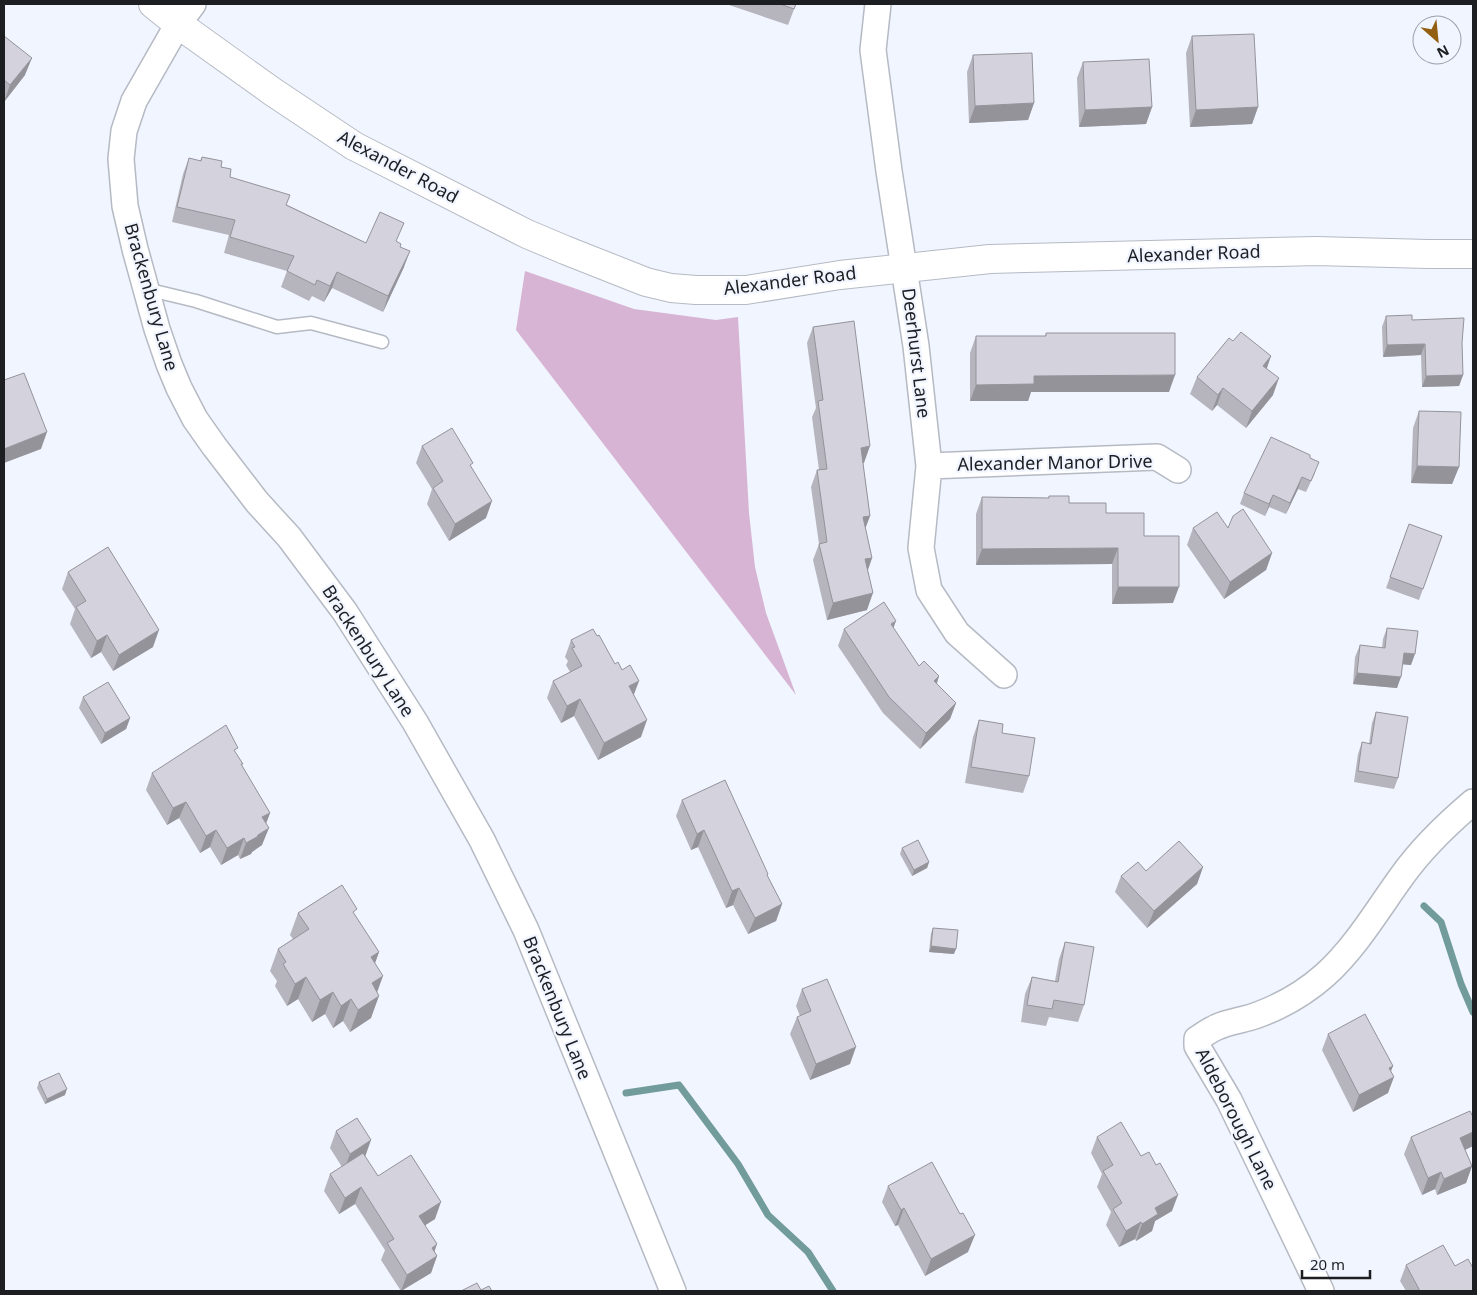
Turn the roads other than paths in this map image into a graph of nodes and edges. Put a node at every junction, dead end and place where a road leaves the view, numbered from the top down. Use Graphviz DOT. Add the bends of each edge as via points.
graph roads {
  1 [pos="153,4"];
  2 [pos="878,4"];
  3 [pos="186,14"];
  4 [pos="1473,254"];
  5 [pos="904,267"];
  6 [pos="146,289"];
  7 [pos="382,342"];
  8 [pos="929,466"];
  9 [pos="1178,470"];
  10 [pos="1004,675"];
  11 [pos="1473,802"];
  12 [pos="673,1291"];
  13 [pos="1321,1291"];
  1 -- 3 [label="street, Alexander Road"];
  2 -- 5 [label="street, Deerhurst Lane" via="873,50"];
  3 -- 5 [label="street, Alexander Road" via="273,92 354,146 526,234 646,282 696,290 746,290"];
  3 -- 6 [label="street, Brackenbury Lane" via="134,101 124,131 121,159 125,206"];
  4 -- 5 [label="street, Alexander Road" via="1316,250 990,259"];
  5 -- 8 [label="street, Deerhurst Lane"];
  6 -- 7 [label="lane" via="277,327 311,323"];
  6 -- 12 [label="street, Brackenbury Lane" via="169,364 195,419 345,612 415,722 482,840 526,930"];
  8 -- 9 [label="street, Alexander Manor Drive" via="1157,458"];
  8 -- 10 [label="street, Deerhurst Lane" via="921,548 929,590 957,633"];
  11 -- 13 [label="street, Aldeborough Lane" via="1422,850 1354,944 1326,974 1282,1004 1217,1027 1197,1039 1197,1046 1229,1100"];
}
